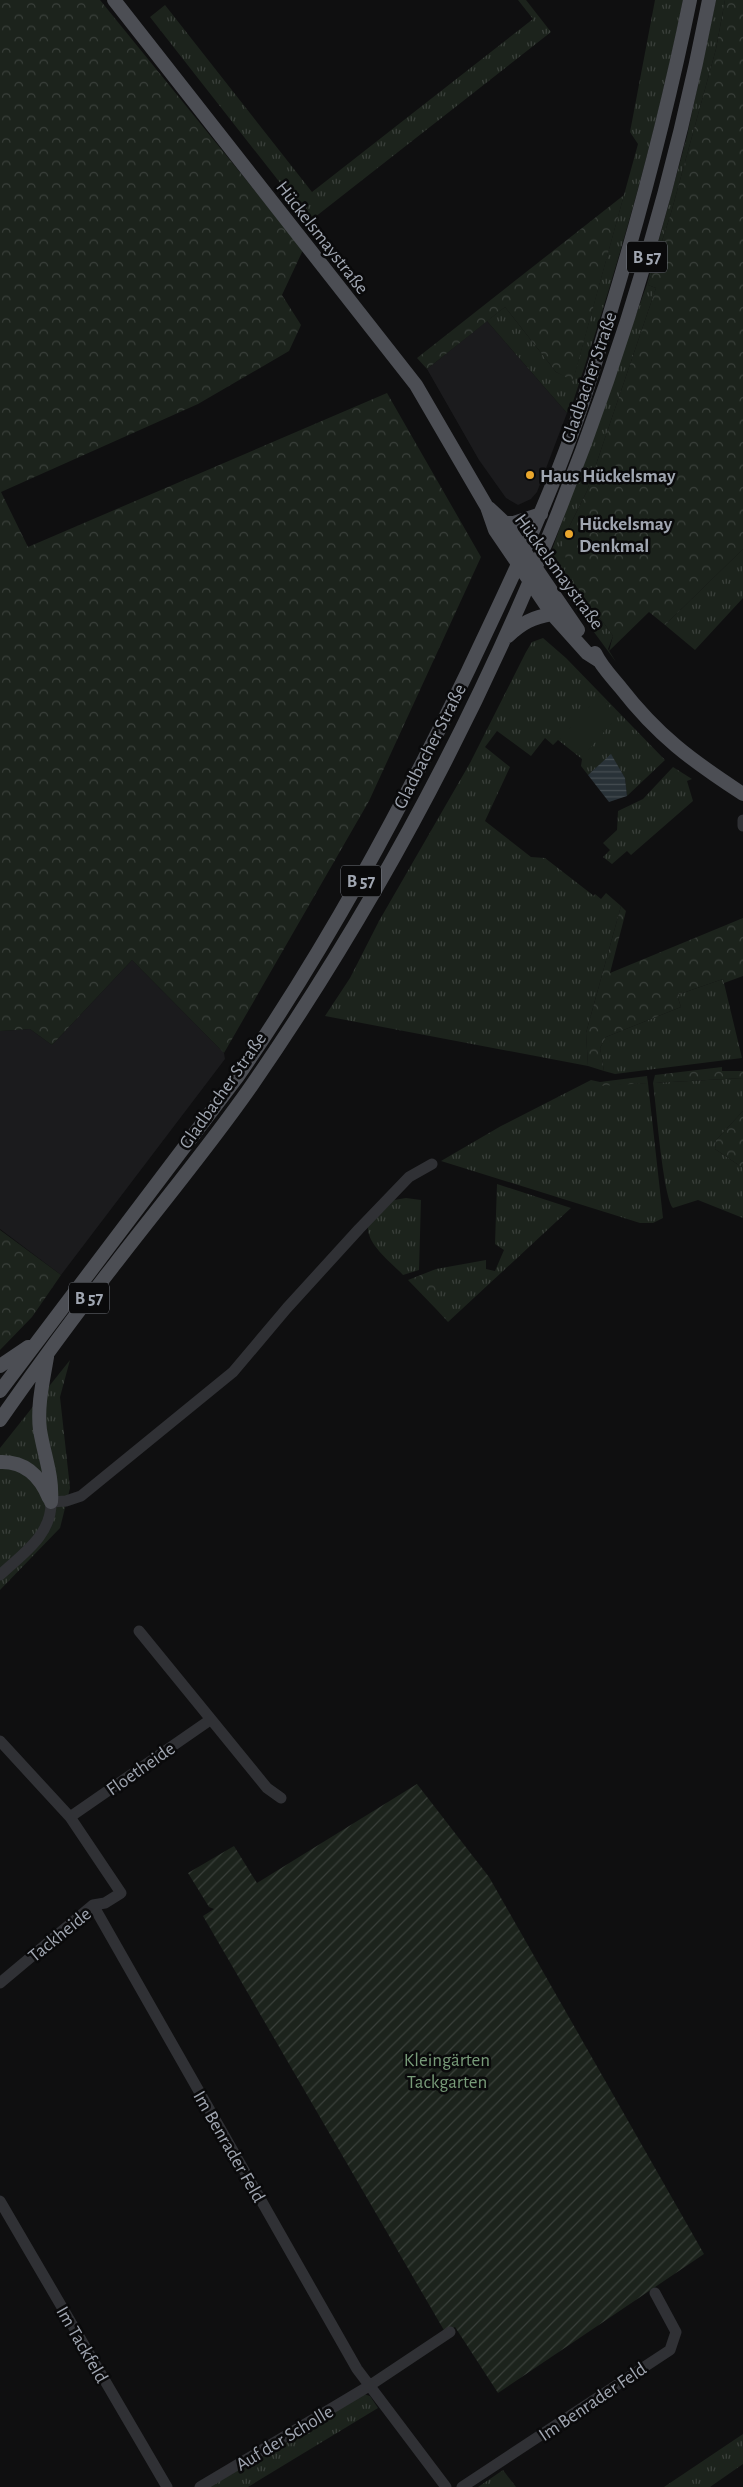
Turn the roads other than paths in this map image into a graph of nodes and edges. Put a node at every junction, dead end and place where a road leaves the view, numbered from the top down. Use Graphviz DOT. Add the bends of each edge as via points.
graph roads {
  1 [pos="114,0"];
  2 [pos="690,0"];
  3 [pos="709,0"];
  4 [pos="488,507"];
  5 [pos="542,514"];
  6 [pos="504,523"];
  7 [pos="520,557"];
  8 [pos="532,575"];
  9 [pos="552,614"];
  10 [pos="504,639"];
  11 [pos="598,660"];
  12 [pos="743,794"];
  13 [pos="743,820"];
  14 [pos="743,826"];
  15 [pos="432,1164"];
  16 [pos="36,1341"];
  17 [pos="48,1351"];
  18 [pos="0,1366"];
  19 [pos="0,1392"];
  20 [pos="0,1420"];
  21 [pos="0,1462"];
  22 [pos="51,1502"];
  23 [pos="0,1575"];
  24 [pos="139,1630"];
  25 [pos="210,1720"];
  26 [pos="0,1741"];
  27 [pos="280,1798"];
  28 [pos="70,1817"];
  29 [pos="93,1905"];
  30 [pos="0,1983"];
  31 [pos="0,2201"];
  32 [pos="655,2292"];
  33 [pos="450,2332"];
  34 [pos="369,2386"];
  35 [pos="167,2487"];
  36 [pos="200,2487"];
  37 [pos="446,2487"];
  38 [pos="462,2487"];
  1 -- 4 [label="main road, Hückelsmaystraße" via="416,385"];
  2 -- 5 [label="main road, Gladbacher Straße / B 57" via="641,211 573,430"];
  3 -- 8 [label="main road, Gladbacher Straße / B 57" via="695,73 660,214 632,306 561,508"];
  4 -- 6 [label="main road, Hückelsmaystraße"];
  4 -- 7 [label="main road, Hückelsmaystraße" via="495,530"];
  5 -- 6 [label="main road"];
  5 -- 7 [label="main road, Gladbacher Straße / B 57"];
  6 -- 7 [label="main road, Hückelsmaystraße"];
  7 -- 8 [label="main road, Hückelsmaystraße"];
  7 -- 16 [label="main road, Gladbacher Straße / B 57" via="399,810 300,984 238,1076"];
  8 -- 9 [label="main road, Hückelsmaystraße"];
  8 -- 10 [label="main road, Gladbacher Straße / B 57"];
  8 -- 11 [label="main road, Hückelsmaystraße" via="593,648"];
  9 -- 10 [label="main road" via="523,622"];
  9 -- 11 [label="main road, Hückelsmaystraße" via="587,653"];
  10 -- 17 [label="main road, Gladbacher Straße / B 57" via="413,819 313,992 206,1148"];
  11 -- 12 [label="main road, Hückelsmaystraße" via="655,730 690,760"];
  13 -- 14 [label="street"];
  15 -- 22 [label="street" via="410,1177 359,1229 232,1372 81,1496 66,1502"];
  16 -- 18 [label="main road"];
  16 -- 19 [label="main road, Gladbacher Straße / B 57"];
  17 -- 20 [label="main road, Gladbacher Straße / B 57"];
  17 -- 22 [label="main road" via="39,1409 40,1430 52,1484"];
  21 -- 22 [label="main road" via="12,1461 28,1468 42,1482"];
  22 -- 23 [label="street" via="52,1515 44,1531"];
  24 -- 25 [label="street"];
  25 -- 27 [label="street" via="267,1788"];
  25 -- 28 [label="street, Floetheide"];
  26 -- 28 [label="street"];
  28 -- 29 [label="street, Tackheide" via="122,1894"];
  29 -- 30 [label="street, Tackheide"];
  29 -- 34 [label="street, Im Benrader Feld"];
  31 -- 35 [label="street, Im Tackfeld"];
  32 -- 38 [label="street, Im Benrader Feld" via="676,2332 670,2350"];
  33 -- 34 [label="street"];
  34 -- 36 [label="street, Auf der Scholle"];
  34 -- 37 [label="street, Im Benrader Feld"];
}
